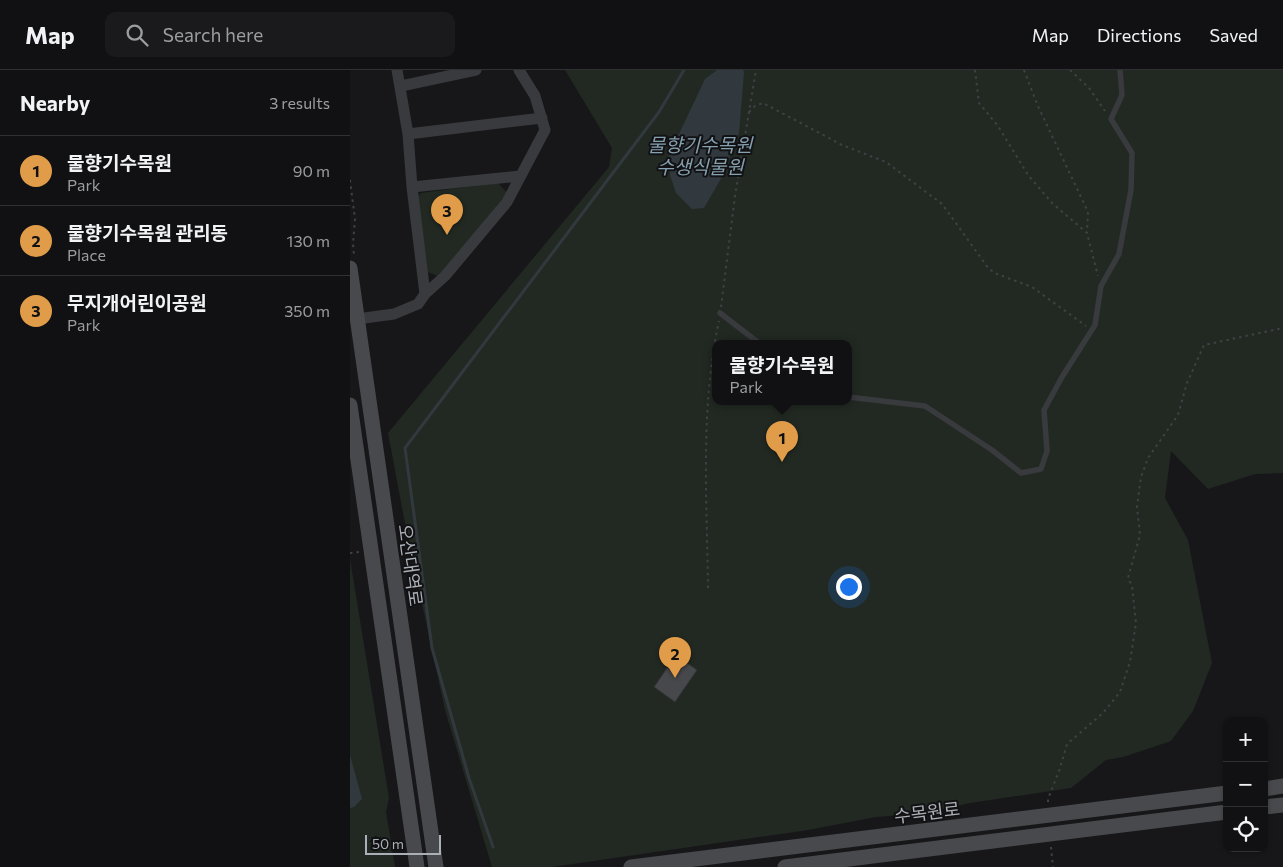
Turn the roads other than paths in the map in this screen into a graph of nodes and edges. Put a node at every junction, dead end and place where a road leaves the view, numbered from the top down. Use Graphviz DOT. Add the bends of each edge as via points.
graph roads {
  1 [pos="397,70"];
  2 [pos="476,70"];
  3 [pos="519,70"];
  4 [pos="1120,70"];
  5 [pos="401,86"];
  6 [pos="542,118"];
  7 [pos="408,134"];
  8 [pos="520,176"];
  9 [pos="412,187"];
  10 [pos="353,264"];
  11 [pos="425,294"];
  12 [pos="720,313"];
  13 [pos="357,319"];
  14 [pos="756,340"];
  15 [pos="852,398"];
  16 [pos="350,405"];
  17 [pos="1283,786"];
  18 [pos="1268,788"];
  19 [pos="1223,793"];
  20 [pos="1283,805"];
  21 [pos="1268,807"];
  22 [pos="1223,812"];
  23 [pos="417,867"];
  24 [pos="436,867"];
  25 [pos="631,867"];
  26 [pos="785,867"];
  1 -- 5 [label="street"];
  2 -- 5 [label="street"];
  3 -- 6 [label="street" via="535,96"];
  4 -- 15 [label="lane" via="1122,95 1111,119 1132,153 1131,190 1119,254 1101,286 1095,325 1044,410 1047,451 1041,469 1021,473 924,406"];
  5 -- 7 [label="street"];
  6 -- 7 [label="street"];
  6 -- 8 [label="street" via="545,130"];
  7 -- 9 [label="street"];
  8 -- 9 [label="street"];
  8 -- 11 [label="street" via="507,202 445,276"];
  9 -- 11 [label="street"];
  10 -- 13 [label="street, 오산대역로"];
  11 -- 13 [label="street" via="418,304 404,311"];
  12 -- 14 [label="lane"];
  13 -- 24 [label="street, 오산대역로"];
  16 -- 23 [label="street"];
  17 -- 18 [label="street"];
  19 -- 25 [label="street, 수목원로"];
  20 -- 21 [label="street"];
  22 -- 26 [label="street, 수목원로"];
}
